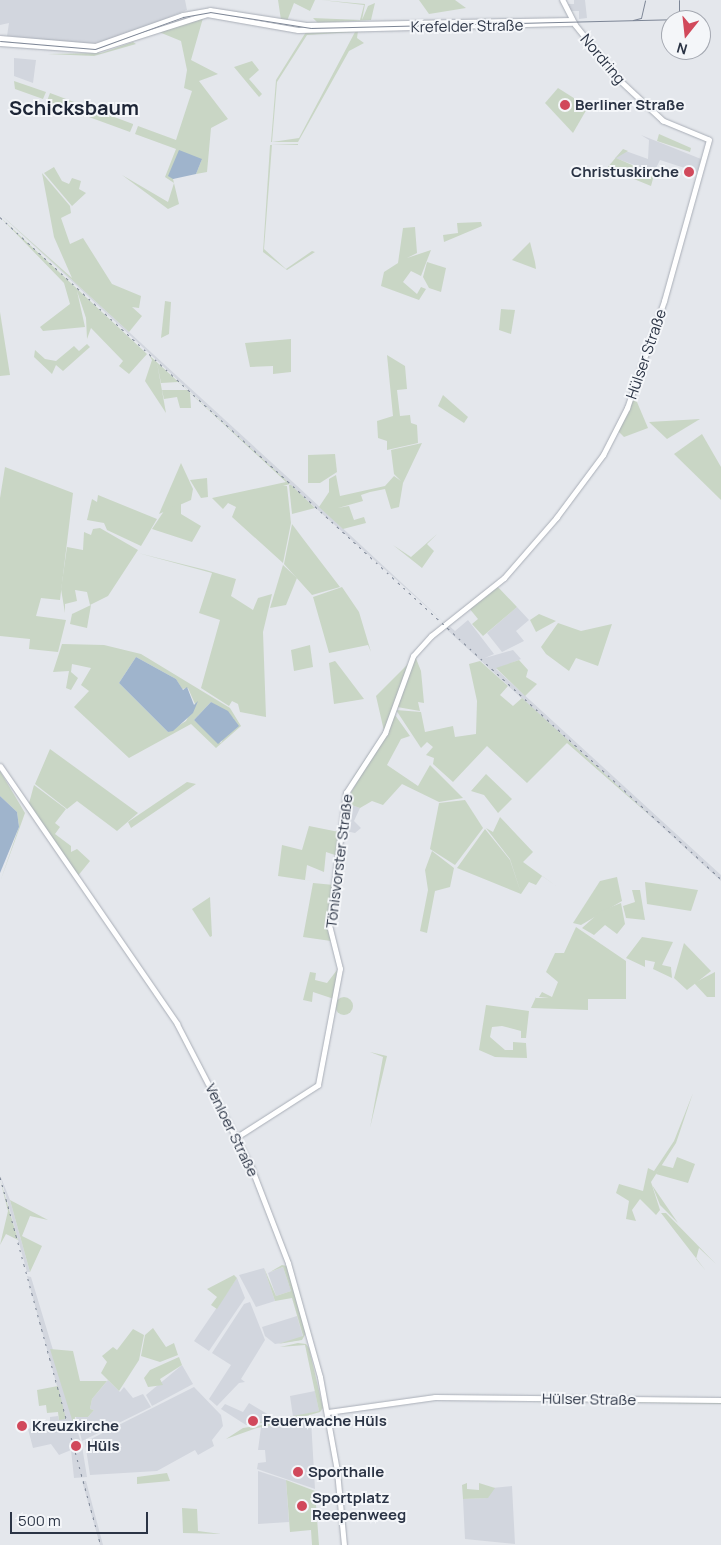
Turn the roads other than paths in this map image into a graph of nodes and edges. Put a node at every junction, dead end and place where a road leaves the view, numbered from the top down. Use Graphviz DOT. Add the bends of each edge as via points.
graph roads {
  1 [pos="562,0"];
  2 [pos="569,13"];
  3 [pos="563,20"];
  4 [pos="573,22"];
  5 [pos="361,26"];
  6 [pos="0,38"];
  7 [pos="0,43"];
  8 [pos="709,140"];
  9 [pos="542,534"];
  10 [pos="0,766"];
  11 [pos="237,1136"];
  12 [pos="721,1400"];
  13 [pos="330,1414"];
  14 [pos="344,1545"];
  1 -- 2 [label="main road, Nordring"];
  2 -- 3 [label="main road"];
  2 -- 4 [label="main road, Nordring"];
  3 -- 4 [label="main road, Krefelder Straße"];
  3 -- 5 [label="main road, Krefelder Straße"];
  4 -- 5 [label="main road, Krefelder Straße"];
  4 -- 8 [label="main road, Nordring" via="606,67 663,120"];
  5 -- 6 [label="main road" via="286,24 210,10 95,46"];
  5 -- 7 [label="main road" via="293,30 207,14 95,50"];
  8 -- 9 [label="main road, Hülser Straße" via="664,302 627,408 603,455"];
  9 -- 11 [label="main road, Tönisvorster Straße" via="504,578 444,626 414,656 385,734 346,793 329,925 340,969 318,1085"];
  10 -- 11 [label="main road, Venloer Straße" via="172,1017"];
  11 -- 13 [label="main road, Venloer Straße" via="288,1264"];
  12 -- 13 [label="main road, Hülser Straße" via="457,1397"];
  13 -- 14 [label="main road, Venloer Straße"];
}
